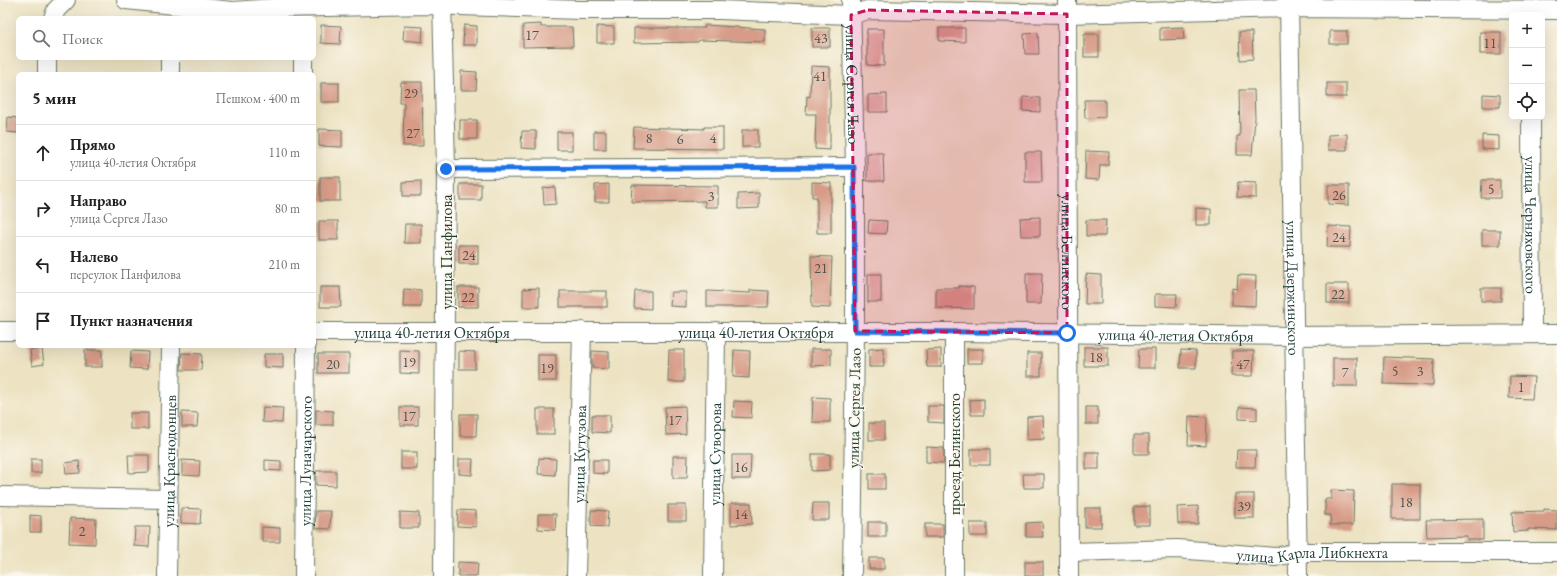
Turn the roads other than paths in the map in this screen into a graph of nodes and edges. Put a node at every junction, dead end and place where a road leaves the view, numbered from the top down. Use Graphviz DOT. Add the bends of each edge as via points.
graph roads {
  1 [pos="66,0"];
  2 [pos="126,0"];
  3 [pos="442,3"];
  4 [pos="1289,4"];
  5 [pos="580,5"];
  6 [pos="719,5"];
  7 [pos="851,7"];
  8 [pos="1067,7"];
  9 [pos="170,8"];
  10 [pos="1531,8"];
  11 [pos="302,9"];
  12 [pos="1557,10"];
  13 [pos="54,16"];
  14 [pos="47,60"];
  15 [pos="170,60"];
  16 [pos="303,60"];
  17 [pos="47,72"];
  18 [pos="170,72"];
  19 [pos="303,72"];
  20 [pos="1531,120"];
  21 [pos="854,167"];
  22 [pos="446,169"];
  23 [pos="0,331"];
  24 [pos="16,331"];
  25 [pos="582,331"];
  26 [pos="716,331"];
  27 [pos="855,331"];
  28 [pos="316,332"];
  29 [pos="954,332"];
  30 [pos="446,333"];
  31 [pos="1067,333"];
  32 [pos="1532,334"];
  33 [pos="1557,334"];
  34 [pos="1294,336"];
  35 [pos="171,348"];
  36 [pos="306,348"];
  37 [pos="0,496"];
  38 [pos="168,499"];
  39 [pos="1069,552"];
  40 [pos="1298,552"];
  41 [pos="1557,552"];
  42 [pos="167,576"];
  43 [pos="304,576"];
  44 [pos="443,576"];
  45 [pos="576,576"];
  46 [pos="713,576"];
  47 [pos="852,576"];
  48 [pos="954,576"];
  49 [pos="1069,576"];
  50 [pos="1298,576"];
  1 -- 13 [label="street" via="56,10"];
  2 -- 9 [label="street"];
  3 -- 5 [label="street"];
  3 -- 11 [label="street"];
  3 -- 22 [label="street, улица Панфилова"];
  4 -- 8 [label="street"];
  4 -- 10 [label="street"];
  4 -- 34 [label="street, улица Дзержинского"];
  5 -- 6 [label="street"];
  6 -- 7 [label="street"];
  7 -- 8 [label="street" via="868,10"];
  7 -- 21 [label="street, улица Сергея Лазо"];
  8 -- 31 [label="street, улица Белинского"];
  9 -- 11 [label="street" via="232,12"];
  10 -- 12 [label="street"];
  14 -- 17 [label="street"];
  15 -- 18 [label="street"];
  16 -- 19 [label="street"];
  20 -- 32 [label="street, улица Черняховского"];
  21 -- 22 [label="street"];
  21 -- 27 [label="street, улица Сергея Лазо"];
  22 -- 30 [label="street, улица Панфилова"];
  23 -- 24 [label="street"];
  25 -- 26 [label="street, улица 40-летия Октября"];
  25 -- 30 [label="street, улица 40-летия Октября"];
  25 -- 45 [label="street, улица Кутузова"];
  26 -- 27 [label="street, улица 40-летия Октября"];
  26 -- 46 [label="street, улица Суворова"];
  27 -- 29 [label="street, улица 40-летия Октября"];
  27 -- 47 [label="street, улица Сергея Лазо"];
  28 -- 30 [label="street, улица 40-летия Октября"];
  29 -- 31 [label="street, улица 40-летия Октября"];
  29 -- 48 [label="street, проезд Белинского"];
  30 -- 44 [label="street, улица Панфилова"];
  31 -- 34 [label="street, улица 40-летия Октября"];
  31 -- 39 [label="street, улица Белинского"];
  32 -- 33 [label="street, улица 40-летия Октября"];
  32 -- 34 [label="street, улица 40-летия Октября"];
  34 -- 40 [label="street, улица Дзержинского"];
  35 -- 38 [label="street, улица Краснодонцев"];
  36 -- 43 [label="street, улица Луначарского"];
  37 -- 38 [label="street"];
  38 -- 42 [label="street, улица Краснодонцев"];
  39 -- 40 [label="street, улица Карла Либкнехта" via="1177,549 1274,556"];
  39 -- 49 [label="street, улица Белинского"];
  40 -- 41 [label="street, улица Карла Либкнехта"];
  40 -- 50 [label="street, улица Дзержинского"];
}
